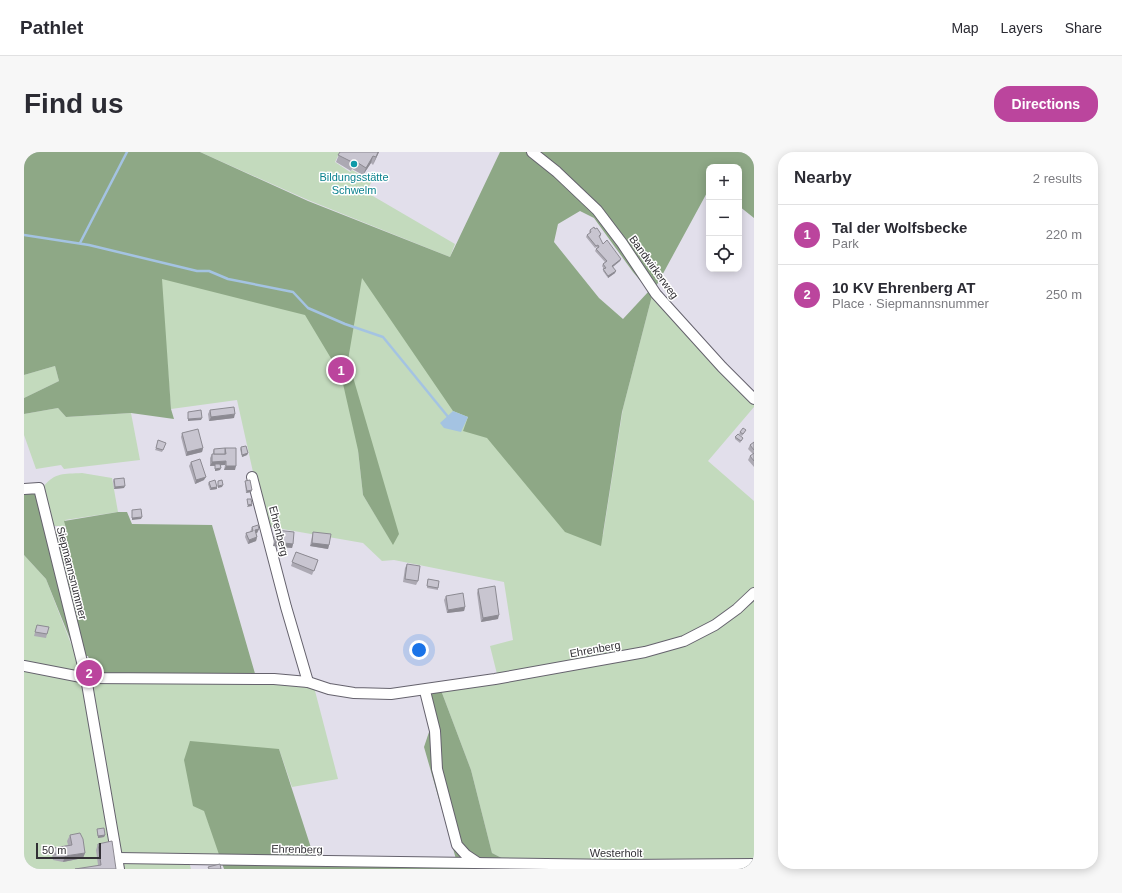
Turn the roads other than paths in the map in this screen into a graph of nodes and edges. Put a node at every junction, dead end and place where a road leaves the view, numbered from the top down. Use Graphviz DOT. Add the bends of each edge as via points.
graph roads {
  1 [pos="532,152"];
  2 [pos="754,399"];
  3 [pos="252,477"];
  4 [pos="24,489"];
  5 [pos="754,593"];
  6 [pos="24,666"];
  7 [pos="86,678"];
  8 [pos="308,682"];
  9 [pos="425,691"];
  10 [pos="117,858"];
  11 [pos="754,864"];
  12 [pos="479,866"];
  13 [pos="119,869"];
  1 -- 2 [label="street, Bandwirkerweg" via="597,210 622,242 656,294"];
  3 -- 8 [label="street, Ehrenberg"];
  4 -- 7 [label="street, Siepmannsnummer" via="39,488"];
  5 -- 9 [label="street, Ehrenberg" via="738,609 715,625 684,641 644,652"];
  6 -- 7 [label="street, Ehrenberg"];
  7 -- 8 [label="street, Ehrenberg" via="274,679"];
  7 -- 10 [label="street"];
  8 -- 9 [label="street, Ehrenberg" via="354,693 391,694"];
  9 -- 12 [label="street" via="435,731 437,769 457,845"];
  10 -- 12 [label="street, Ehrenberg"];
  10 -- 13 [label="street"];
  11 -- 12 [label="street, Westerholt"];
}
